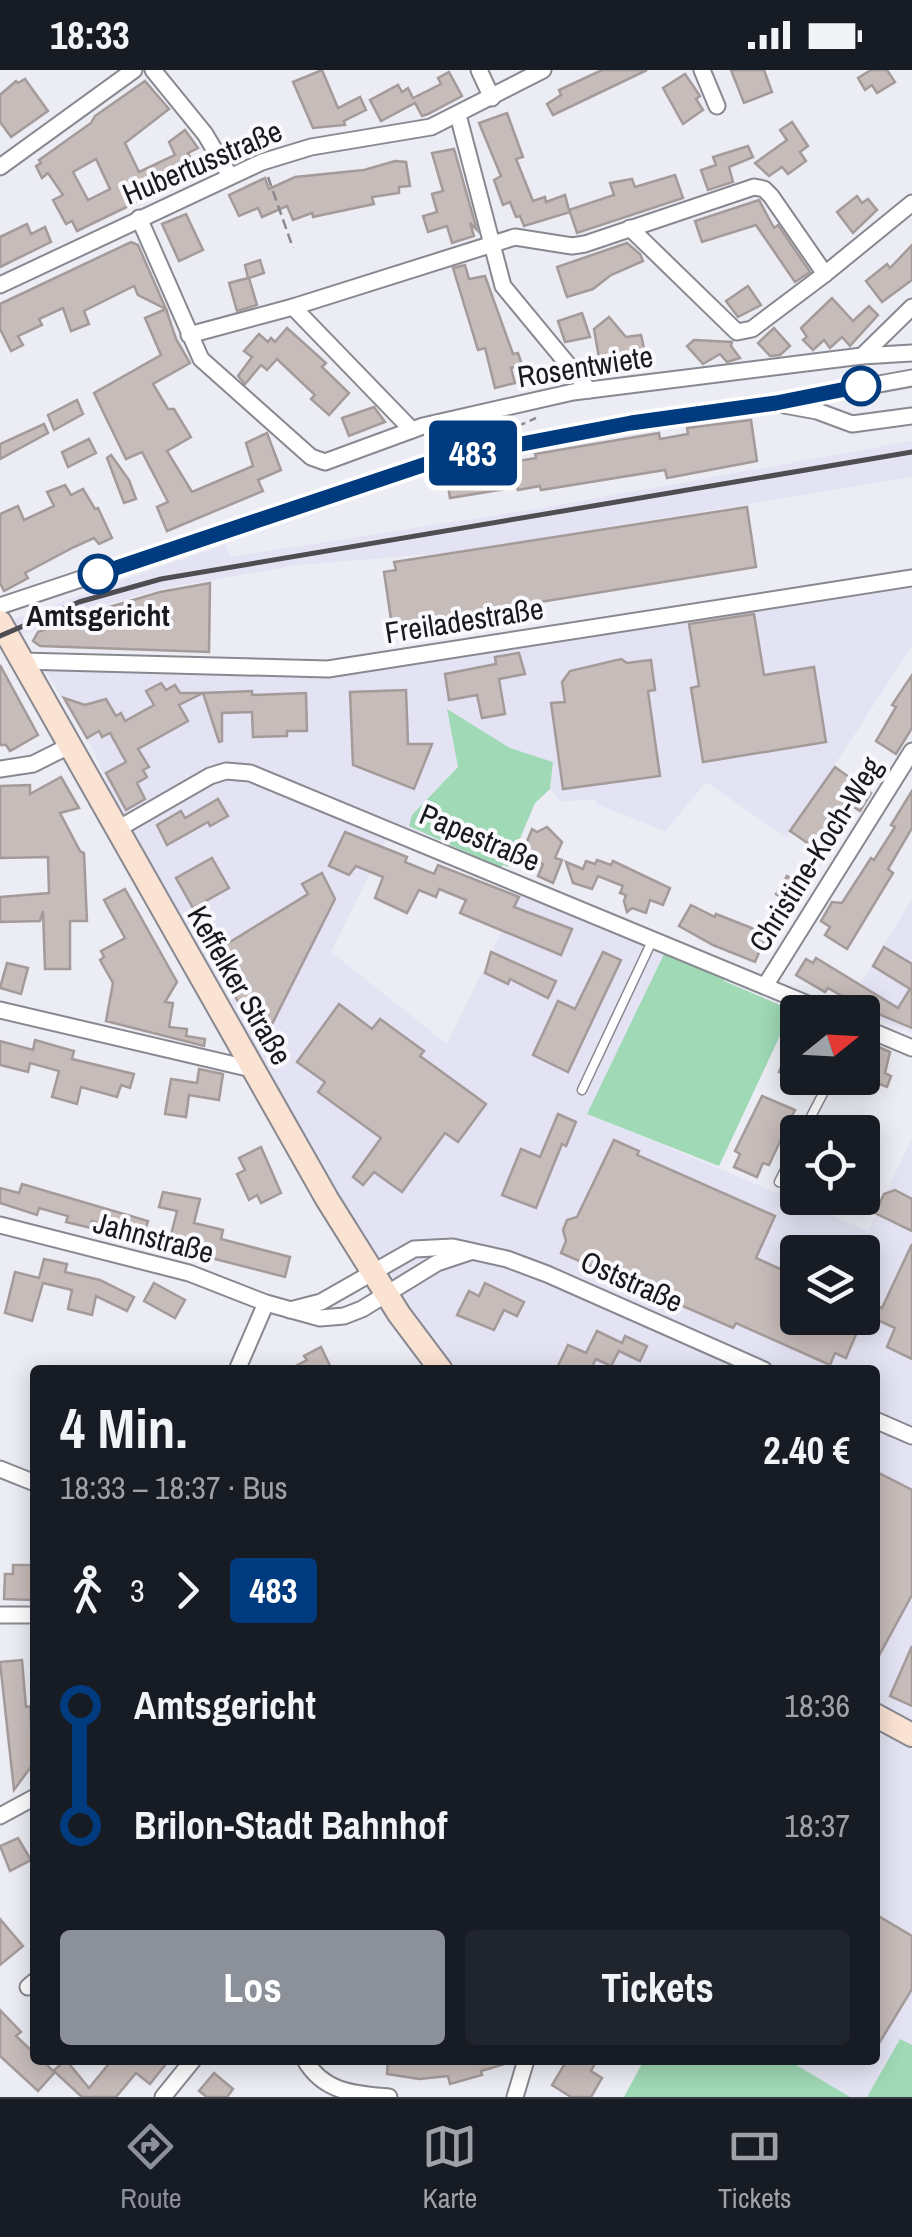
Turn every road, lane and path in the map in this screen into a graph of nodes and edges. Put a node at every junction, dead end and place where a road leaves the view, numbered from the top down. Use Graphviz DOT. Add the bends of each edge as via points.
graph roads {
  1 [pos="134,70"];
  2 [pos="154,70"];
  3 [pos="479,70"];
  4 [pos="543,70"];
  5 [pos="702,70"];
  6 [pos="492,98"];
  7 [pos="717,106"];
  8 [pos="458,115"];
  9 [pos="262,162"];
  10 [pos="0,167"];
  11 [pos="230,176"];
  12 [pos="912,203"];
  13 [pos="139,218"];
  14 [pos="630,228"];
  15 [pos="491,244"];
  16 [pos="293,248"];
  17 [pos="825,274"];
  18 [pos="0,285"];
  19 [pos="293,307"];
  20 [pos="912,307"];
  21 [pos="189,336"];
  22 [pos="912,353"];
  23 [pos="862,356"];
  24 [pos="912,378"];
  25 [pos="589,390"];
  26 [pos="782,401"];
  27 [pos="912,416"];
  28 [pos="536,418"];
  29 [pos="412,430"];
  30 [pos="502,446"];
  31 [pos="912,578"];
  32 [pos="0,606"];
  33 [pos="0,622"];
  34 [pos="21,661"];
  35 [pos="69,746"];
  36 [pos="912,751"];
  37 [pos="0,769"];
  38 [pos="116,830"];
  39 [pos="652,939"];
  40 [pos="765,986"];
  41 [pos="786,995"];
  42 [pos="0,1010"];
  43 [pos="880,1035"];
  44 [pos="912,1048"];
  45 [pos="256,1070"];
  46 [pos="582,1090"];
  47 [pos="0,1225"];
  48 [pos="474,1251"];
  49 [pos="372,1273"];
  50 [pos="386,1294"];
  51 [pos="266,1304"];
  52 [pos="290,1310"];
  53 [pos="239,1365"];
  54 [pos="437,1365"];
  55 [pos="753,1365"];
  56 [pos="880,1422"];
  57 [pos="912,1436"];
  58 [pos="0,1469"];
  59 [pos="30,1482"];
  60 [pos="0,1614"];
  61 [pos="30,1616"];
  62 [pos="880,1719"];
  63 [pos="912,1735"];
  64 [pos="30,1800"];
  65 [pos="0,1816"];
  66 [pos="189,2065"];
  67 [pos="309,2065"];
  68 [pos="525,2065"];
  69 [pos="355,2096"];
  70 [pos="163,2097"];
  71 [pos="390,2097"];
  72 [pos="516,2097"];
  1 -- 10 [label="street"];
  2 -- 11 [label="street"];
  3 -- 6 [label="street"];
  4 -- 6 [label="street, Hubertusstraße"];
  5 -- 7 [label="street"];
  6 -- 8 [label="street, Hubertusstraße"];
  8 -- 9 [label="street, Hubertusstraße" via="414,132 311,146"];
  8 -- 15 [label="street"];
  9 -- 11 [label="street, Hubertusstraße"];
  9 -- 16 [label="path"];
  11 -- 13 [label="street, Hubertusstraße"];
  12 -- 17 [label="street"];
  13 -- 18 [label="street, Hubertusstraße"];
  13 -- 21 [label="street"];
  14 -- 15 [label="street" via="578,245 522,236"];
  14 -- 17 [label="street" via="764,189"];
  14 -- 17 [label="street" via="737,332 752,330"];
  15 -- 19 [label="street"];
  15 -- 25 [label="street" via="507,293"];
  19 -- 21 [label="street"];
  19 -- 29 [label="street"];
  20 -- 23 [label="street"];
  21 -- 29 [label="street, Rosentwiete" via="208,366 325,462"];
  22 -- 23 [label="street, Rosentwiete"];
  23 -- 25 [label="street, Rosentwiete"];
  24 -- 26 [label="street"];
  25 -- 29 [label="street, Rosentwiete"];
  26 -- 27 [label="street" via="852,424"];
  26 -- 30 [label="street"];
  28 -- 30 [label="path" via="506,432"];
  30 -- 32 [label="street" via="373,480"];
  31 -- 34 [label="street, Freiladestraße" via="328,669"];
  33 -- 34 [label="street, Keffelker Straße"];
  34 -- 35 [label="street, Keffelker Straße"];
  35 -- 37 [label="street" via="33,764"];
  35 -- 38 [label="street, Keffelker Straße"];
  36 -- 40 [label="street, Christine-Koch-Weg"];
  38 -- 39 [label="street, Papestraße" via="210,776 242,771"];
  38 -- 45 [label="street, Keffelker Straße"];
  39 -- 40 [label="street, Papestraße"];
  39 -- 46 [label="lane"];
  40 -- 41 [label="street, Papestraße"];
  42 -- 45 [label="street"];
  43 -- 44 [label="street"];
  45 -- 49 [label="street, Keffelker Straße"];
  47 -- 51 [label="street, Jahnstraße" via="189,1273"];
  48 -- 49 [label="street, Oststraße" via="414,1250"];
  48 -- 50 [label="street" via="436,1263"];
  48 -- 55 [label="street, Oststraße" via="547,1274"];
  49 -- 50 [label="street, Keffelker Straße"];
  49 -- 52 [label="street" via="320,1302"];
  50 -- 52 [label="street, Jahnstraße" via="344,1316"];
  50 -- 54 [label="street, Keffelker Straße"];
  51 -- 52 [label="street, Jahnstraße"];
  51 -- 53 [label="street"];
  56 -- 57 [label="street"];
  58 -- 59 [label="street"];
  60 -- 61 [label="street"];
  62 -- 63 [label="street"];
  64 -- 65 [label="street"];
  66 -- 70 [label="street"];
  67 -- 69 [label="street" via="337,2090"];
  68 -- 72 [label="street"];
  69 -- 71 [label="street"];
}
